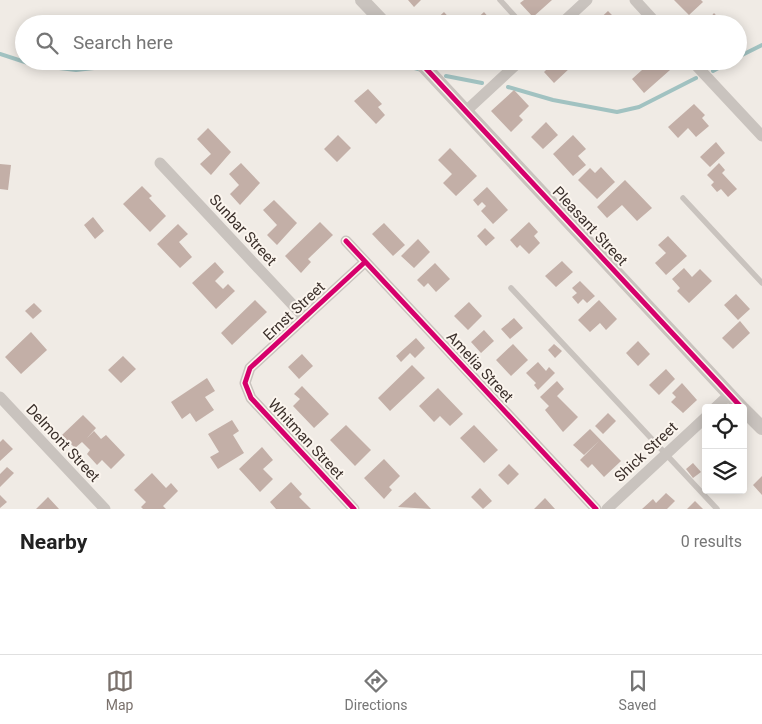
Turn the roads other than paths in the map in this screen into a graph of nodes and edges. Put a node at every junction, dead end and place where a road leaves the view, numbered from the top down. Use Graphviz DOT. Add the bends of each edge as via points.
graph roads {
  1 [pos="362,0"];
  2 [pos="500,0"];
  3 [pos="587,0"];
  4 [pos="635,0"];
  5 [pos="376,15"];
  6 [pos="514,15"];
  7 [pos="571,15"];
  8 [pos="649,15"];
  9 [pos="428,70"];
  10 [pos="510,70"];
  11 [pos="700,70"];
  12 [pos="466,111"];
  13 [pos="762,136"];
  14 [pos="160,163"];
  15 [pos="683,198"];
  16 [pos="346,241"];
  17 [pos="365,262"];
  18 [pos="762,283"];
  19 [pos="511,288"];
  20 [pos="305,318"];
  21 [pos="244,383"];
  22 [pos="730,394"];
  23 [pos="0,397"];
  24 [pos="719,404"];
  25 [pos="739,404"];
  26 [pos="747,412"];
  27 [pos="702,421"];
  28 [pos="762,428"];
  29 [pos="666,454"];
  30 [pos="105,509"];
  31 [pos="354,509"];
  32 [pos="596,509"];
  33 [pos="607,509"];
  34 [pos="717,509"];
  1 -- 5 [label="street"];
  2 -- 6 [label="lane"];
  3 -- 7 [label="street"];
  4 -- 8 [label="street"];
  9 -- 12 [label="street, Pleasant Street"];
  10 -- 12 [label="street"];
  11 -- 13 [label="street"];
  12 -- 22 [label="street, Pleasant Street"];
  14 -- 20 [label="street, Sunbar Street"];
  15 -- 18 [label="lane"];
  16 -- 17 [label="street, Amelia Street"];
  17 -- 20 [label="street, Ernst Street"];
  17 -- 32 [label="street, Amelia Street"];
  19 -- 29 [label="lane"];
  20 -- 21 [label="street, Ernst Street" via="250,368"];
  21 -- 31 [label="street, Whitman Street" via="251,398"];
  22 -- 24 [label="street"];
  22 -- 25 [label="street, Pleasant Street"];
  23 -- 30 [label="street, Delmont Street"];
  26 -- 28 [label="street, Pleasant Street"];
  27 -- 29 [label="street, Shick Street"];
  29 -- 33 [label="street, Shick Street"];
  29 -- 34 [label="lane"];
}
